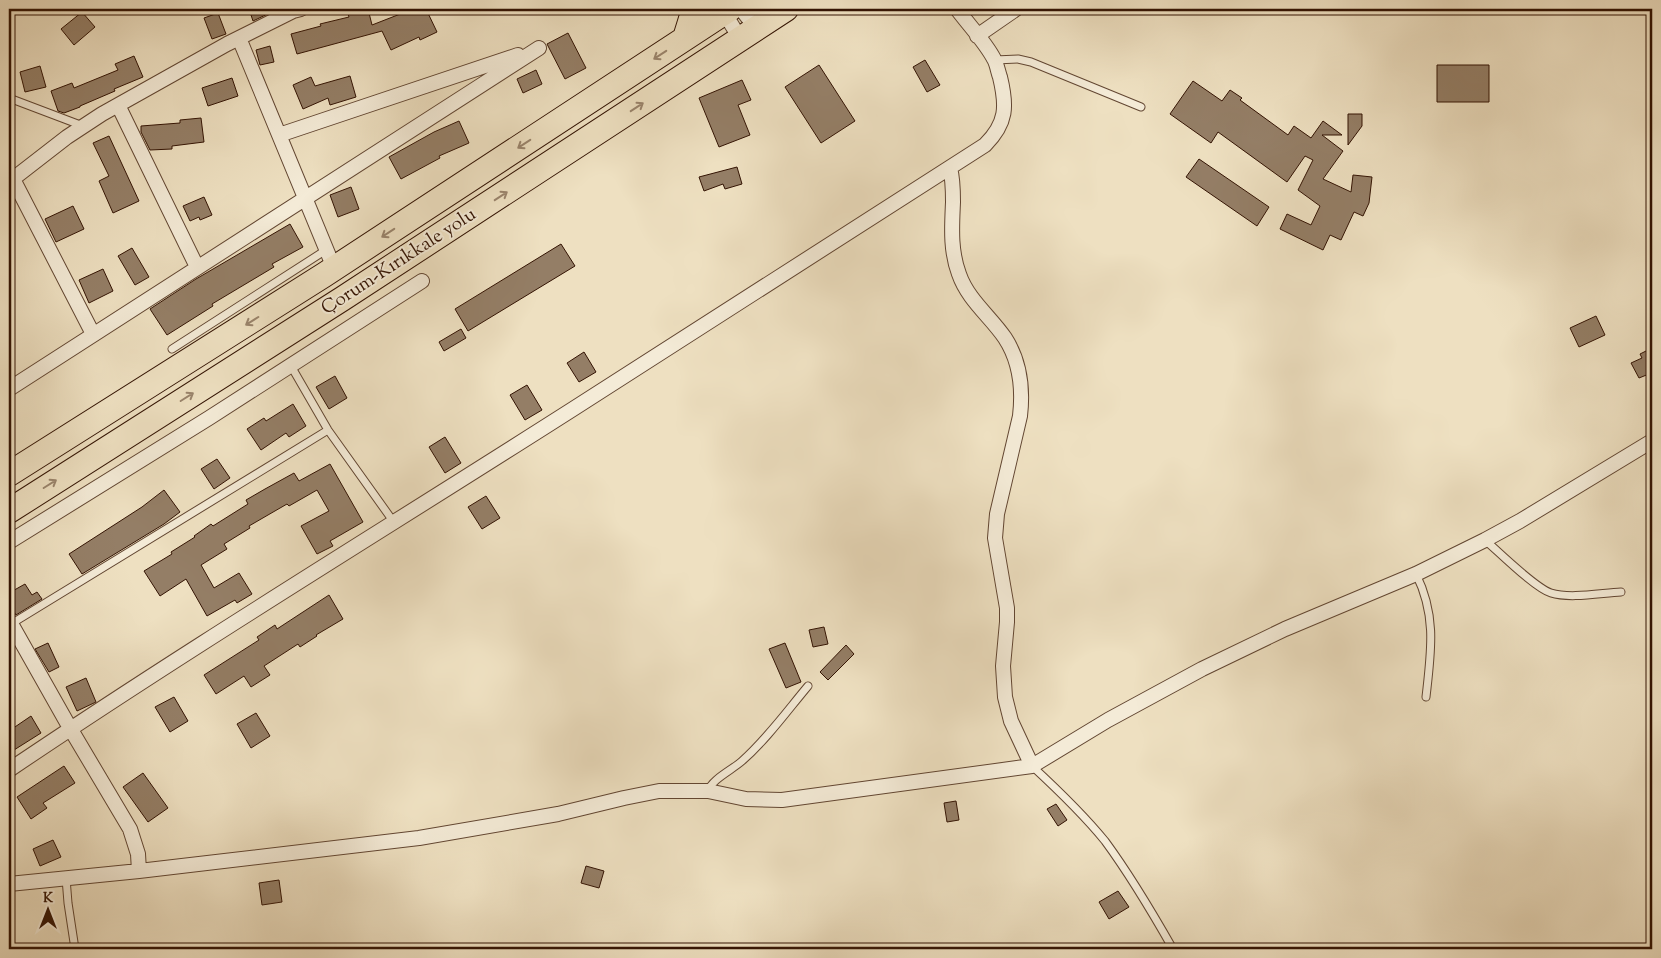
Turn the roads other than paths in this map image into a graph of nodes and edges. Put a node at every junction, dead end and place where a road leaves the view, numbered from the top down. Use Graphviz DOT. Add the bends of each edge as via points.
graph roads {
  1 [pos="301,9"];
  2 [pos="694,9"];
  3 [pos="786,9"];
  4 [pos="957,9"];
  5 [pos="1016,9"];
  6 [pos="729,10"];
  7 [pos="281,13"];
  8 [pos="748,34"];
  9 [pos="977,36"];
  10 [pos="239,38"];
  11 [pos="685,38"];
  12 [pos="995,60"];
  13 [pos="9,98"];
  14 [pos="118,105"];
  15 [pos="1141,107"];
  16 [pos="83,126"];
  17 [pos="279,135"];
  18 [pos="950,168"];
  19 [pos="11,181"];
  20 [pos="306,198"];
  21 [pos="330,259"];
  22 [pos="197,267"];
  23 [pos="422,281"];
  24 [pos="93,334"];
  25 [pos="172,349"];
  26 [pos="291,366"];
  27 [pos="9,389"];
  28 [pos="328,430"];
  29 [pos="1652,441"];
  30 [pos="9,474"];
  31 [pos="9,510"];
  32 [pos="393,521"];
  33 [pos="1485,540"];
  34 [pos="9,542"];
  35 [pos="1416,574"];
  36 [pos="1621,592"];
  37 [pos="10,622"];
  38 [pos="808,686"];
  39 [pos="1426,697"];
  40 [pos="70,728"];
  41 [pos="1032,766"];
  42 [pos="9,770"];
  43 [pos="708,791"];
  44 [pos="139,870"];
  45 [pos="66,878"];
  46 [pos="9,884"];
  47 [pos="75,949"];
  48 [pos="1173,949"];
  1 -- 7 [label="street"];
  2 -- 11 [label="highway"];
  3 -- 8 [label="highway, Çorum-Kırıkkale yolu"];
  4 -- 9 [label="street"];
  5 -- 9 [label="street"];
  6 -- 8 [label="street"];
  6 -- 11 [label="highway, Çorum-Kırıkkale yolu"];
  7 -- 10 [label="street"];
  31 -- 8 [label="highway, Çorum-Kırıkkale yolu, one-way" via="351,294"];
  9 -- 12 [label="street"];
  10 -- 14 [label="street"];
  10 -- 17 [label="street"];
  11 -- 21 [label="highway, Çorum-Kırıkkale yolu, one-way"];
  12 -- 15 [label="lane" via="1031,62"];
  12 -- 18 [label="street" via="1004,93 1004,111 998,130 985,145"];
  13 -- 16 [label="lane"];
  14 -- 16 [label="street"];
  14 -- 22 [label="street"];
  16 -- 19 [label="street"];
  17 -- 20 [label="street"];
  17 -- 20 [label="street" via="539,48"];
  18 -- 32 [label="street"];
  18 -- 41 [label="street" via="953,181 952,246 959,276 975,303 1005,338 1015,358 1020,381 1020,416 997,514 995,538 1007,608 1003,666 1005,697 1011,721"];
  19 -- 24 [label="street"];
  20 -- 21 [label="street"];
  20 -- 22 [label="street"];
  21 -- 25 [label="lane"];
  21 -- 30 [label="highway, Çorum-Kırıkkale yolu, one-way"];
  22 -- 24 [label="street"];
  23 -- 26 [label="street"];
  24 -- 27 [label="street"];
  26 -- 28 [label="lane"];
  26 -- 34 [label="street"];
  28 -- 32 [label="lane"];
  28 -- 37 [label="lane"];
  29 -- 33 [label="street"];
  32 -- 40 [label="street"];
  33 -- 35 [label="street"];
  33 -- 36 [label="lane" via="1551,593"];
  35 -- 39 [label="lane" via="1428,605 1432,633"];
  35 -- 41 [label="street" via="1285,629 1202,669"];
  37 -- 40 [label="street"];
  38 -- 43 [label="lane" via="754,750 712,783"];
  40 -- 42 [label="street"];
  40 -- 44 [label="street" via="130,829"];
  41 -- 43 [label="street" via="782,800 746,799"];
  41 -- 48 [label="lane" via="1104,841"];
  43 -- 44 [label="street" via="641,794 558,814 419,838"];
  44 -- 45 [label="street"];
  45 -- 46 [label="street"];
  45 -- 47 [label="lane"];
}
